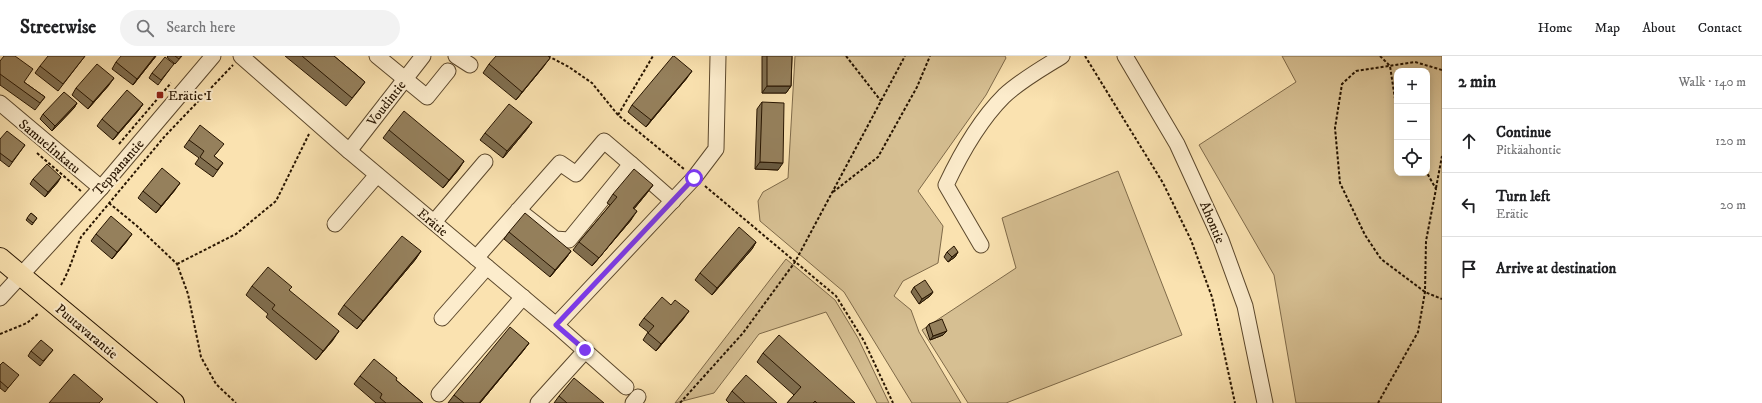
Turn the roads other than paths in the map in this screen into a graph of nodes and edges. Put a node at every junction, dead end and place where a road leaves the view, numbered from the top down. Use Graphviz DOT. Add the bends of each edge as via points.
graph roads {
  1 [pos="213,56"];
  2 [pos="377,56"];
  3 [pos="423,56"];
  4 [pos="456,56"];
  5 [pos="718,56"];
  6 [pos="1062,56"];
  7 [pos="1125,56"];
  8 [pos="238,59"];
  9 [pos="470,65"];
  10 [pos="448,71"];
  11 [pos="405,80"];
  12 [pos="0,103"];
  13 [pos="349,151"];
  14 [pos="485,162"];
  15 [pos="631,164"];
  16 [pos="377,175"];
  17 [pos="96,194"];
  18 [pos="673,201"];
  19 [pos="518,210"];
  20 [pos="434,222"];
  21 [pos="335,224"];
  22 [pos="981,245"];
  23 [pos="0,258"];
  24 [pos="482,262"];
  25 [pos="21,276"];
  26 [pos="523,297"];
  27 [pos="0,298"];
  28 [pos="442,318"];
  29 [pos="556,325"];
  30 [pos="585,350"];
  31 [pos="626,387"];
  32 [pos="439,394"];
  33 [pos="174,403"];
  34 [pos="538,403"];
  35 [pos="1265,403"];
  1 -- 17 [label="street, Teppanantie"];
  2 -- 11 [label="street"];
  3 -- 11 [label="street, Voudintie"];
  4 -- 9 [label="street"];
  5 -- 18 [label="street" via="716,149"];
  6 -- 22 [label="street" via="1032,74 1005,95 980,125 946,185"];
  7 -- 35 [label="street, Ahontie" via="1177,144 1221,240 1245,306"];
  8 -- 13 [label="street, Erätie"];
  10 -- 11 [label="street" via="427,97"];
  11 -- 13 [label="street, Voudintie"];
  12 -- 17 [label="street, Samuelinkatu"];
  13 -- 16 [label="street, Erätie"];
  14 -- 20 [label="street"];
  15 -- 18 [label="street"];
  15 -- 19 [label="street" via="570,240 555,240"];
  15 -- 19 [label="street" via="604,141 576,174 560,163"];
  16 -- 20 [label="street, Erätie"];
  16 -- 21 [label="street"];
  17 -- 25 [label="street, Teppanantie"];
  18 -- 29 [label="street"];
  19 -- 24 [label="street"];
  20 -- 24 [label="street, Erätie"];
  23 -- 25 [label="main road, Puutavarantie"];
  24 -- 26 [label="street, Erätie"];
  24 -- 28 [label="street"];
  25 -- 27 [label="street, Teppanantie"];
  25 -- 33 [label="main road, Puutavarantie"];
  26 -- 29 [label="street, Erätie"];
  26 -- 32 [label="street"];
  29 -- 30 [label="street, Erätie"];
  30 -- 31 [label="street, Erätie"];
  30 -- 34 [label="street"];
}
